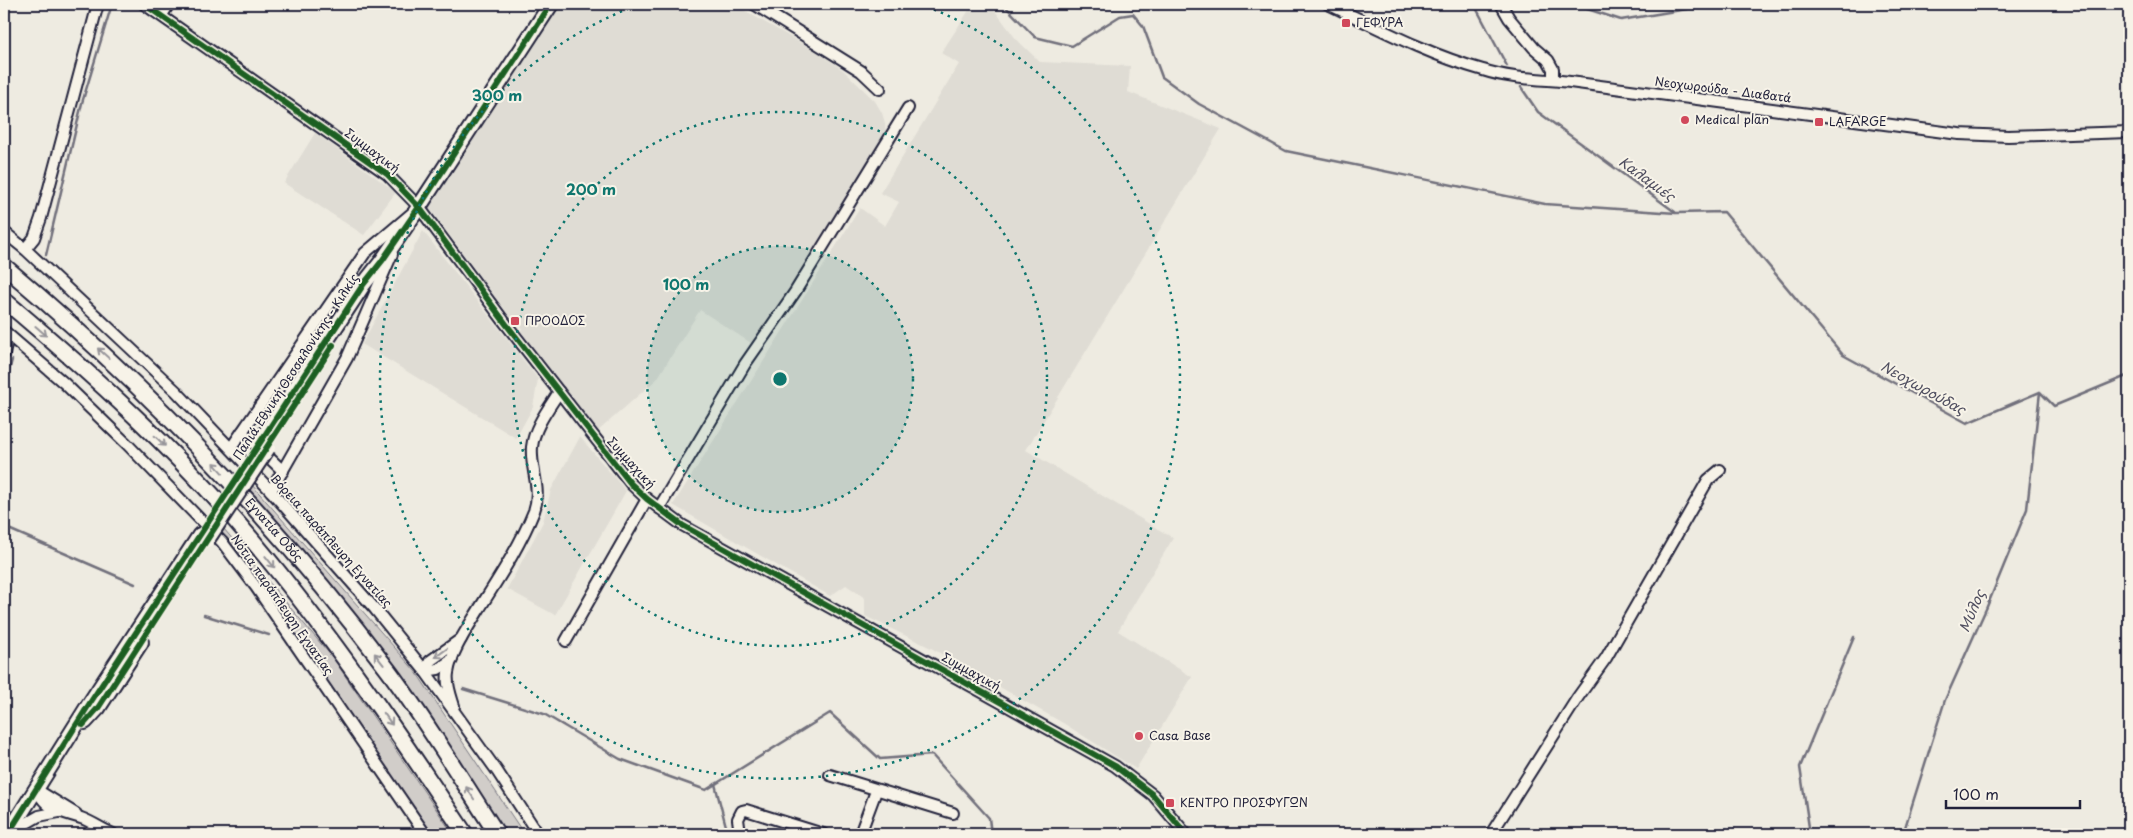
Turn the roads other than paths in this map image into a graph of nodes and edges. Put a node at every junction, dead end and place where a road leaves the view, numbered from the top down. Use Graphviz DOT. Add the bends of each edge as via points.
graph roads {
  1 [pos="98,4"];
  2 [pos="144,4"];
  3 [pos="169,4"];
  4 [pos="551,4"];
  5 [pos="754,4"];
  6 [pos="1328,4"];
  7 [pos="1501,4"];
  8 [pos="162,15"];
  9 [pos="1553,80"];
  10 [pos="880,89"];
  11 [pos="908,108"];
  12 [pos="2129,132"];
  13 [pos="419,207"];
  14 [pos="4,232"];
  15 [pos="400,235"];
  16 [pos="25,249"];
  17 [pos="4,266"];
  18 [pos="4,300"];
  19 [pos="6,333"];
  20 [pos="4,354"];
  21 [pos="559,392"];
  22 [pos="242,432"];
  23 [pos="231,448"];
  24 [pos="283,470"];
  25 [pos="1720,470"];
  26 [pos="271,492"];
  27 [pos="647,499"];
  28 [pos="659,508"];
  29 [pos="461,639"];
  30 [pos="566,641"];
  31 [pos="452,660"];
  32 [pos="425,671"];
  33 [pos="458,716"];
  34 [pos="830,775"];
  35 [pos="36,789"];
  36 [pos="876,791"];
  37 [pos="60,812"];
  38 [pos="954,813"];
  39 [pos="80,818"];
  40 [pos="8,834"];
  41 [pos="110,834"];
  42 [pos="425,834"];
  43 [pos="464,834"];
  44 [pos="497,834"];
  45 [pos="538,834"];
  46 [pos="740,834"];
  47 [pos="823,834"];
  48 [pos="860,834"];
  49 [pos="1186,834"];
  50 [pos="1491,834"];
  1 -- 16 [label="street" via="41,218 34,238"];
  2 -- 8 [label="street, Συμμαχική"];
  3 -- 8 [label="street"];
  4 -- 13 [label="main road, Παλιά Εθνική Θεσσαλονίκης - Κιλκίς"];
  5 -- 10 [label="street" via="861,71"];
  6 -- 9 [label="street, Νεοχωρούδα - Διαβατά" via="1446,58 1484,71"];
  7 -- 9 [label="street" via="1534,48 1548,60 1553,69"];
  8 -- 13 [label="street, Συμμαχική" via="387,174"];
  9 -- 12 [label="street, Νεοχωρούδα - Διαβατά" via="1959,134 2008,136"];
  11 -- 28 [label="street" via="795,292 745,364"];
  13 -- 15 [label="main road, Παλιά Εθνική Θεσσαλονίκης - Κιλκίς"];
  13 -- 21 [label="street, Συμμαχική"];
  13 -- 22 [label="street" via="365,253"];
  14 -- 16 [label="street, Βόρεια παράπλευρη Εγνατίας"];
  15 -- 24 [label="street" via="351,350"];
  15 -- 35 [label="main road, Παλιά Εθνική Θεσσαλονίκης - Κιλκίς" via="363,284 264,446 90,703"];
  16 -- 23 [label="street, Βόρεια παράπλευρη Εγνατίας" via="176,391"];
  44 -- 17 [label="highway, Εγνατία Οδός, one-way" via="388,670 266,522 190,438 119,368"];
  18 -- 43 [label="highway, Εγνατία Οδός, one-way" via="103,385 175,456 252,540 326,633 402,739"];
  19 -- 20 [label="street"];
  19 -- 42 [label="street, Νότια παράπλευρη Εγνατίας" via="71,390 222,542"];
  21 -- 27 [label="street, Συμμαχική"];
  21 -- 29 [label="street" via="539,426 532,446 538,489 534,509"];
  22 -- 23 [label="street"];
  22 -- 24 [label="street"];
  23 -- 26 [label="street, Βόρεια παράπλευρη Εγνατίας"];
  24 -- 26 [label="street"];
  25 -- 50 [label="street" via="1708,480 1606,658"];
  26 -- 32 [label="street, Βόρεια παράπλευρη Εγνατίας" via="375,609"];
  27 -- 28 [label="street, Συμμαχική"];
  27 -- 30 [label="street"];
  28 -- 49 [label="street, Συμμαχική" via="682,525 1115,766 1153,795"];
  29 -- 31 [label="street"];
  29 -- 32 [label="street, one-way" via="430,661"];
  31 -- 32 [label="street" via="438,669"];
  31 -- 33 [label="street" via="447,679"];
  32 -- 33 [label="street, Βόρεια παράπλευρη Εγνατίας"];
  33 -- 45 [label="street, Βόρεια παράπλευρη Εγνατίας"];
  34 -- 36 [label="street"];
  35 -- 37 [label="street" via="45,803"];
  35 -- 39 [label="street"];
  35 -- 40 [label="main road, Παλιά Εθνική Θεσσαλονίκης - Κιλκίς"];
  36 -- 38 [label="street"];
  36 -- 48 [label="street"];
  37 -- 39 [label="street"];
  37 -- 40 [label="street" via="43,814"];
  39 -- 41 [label="street"];
  46 -- 47 [label="street" via="738,819 746,810"];
}
